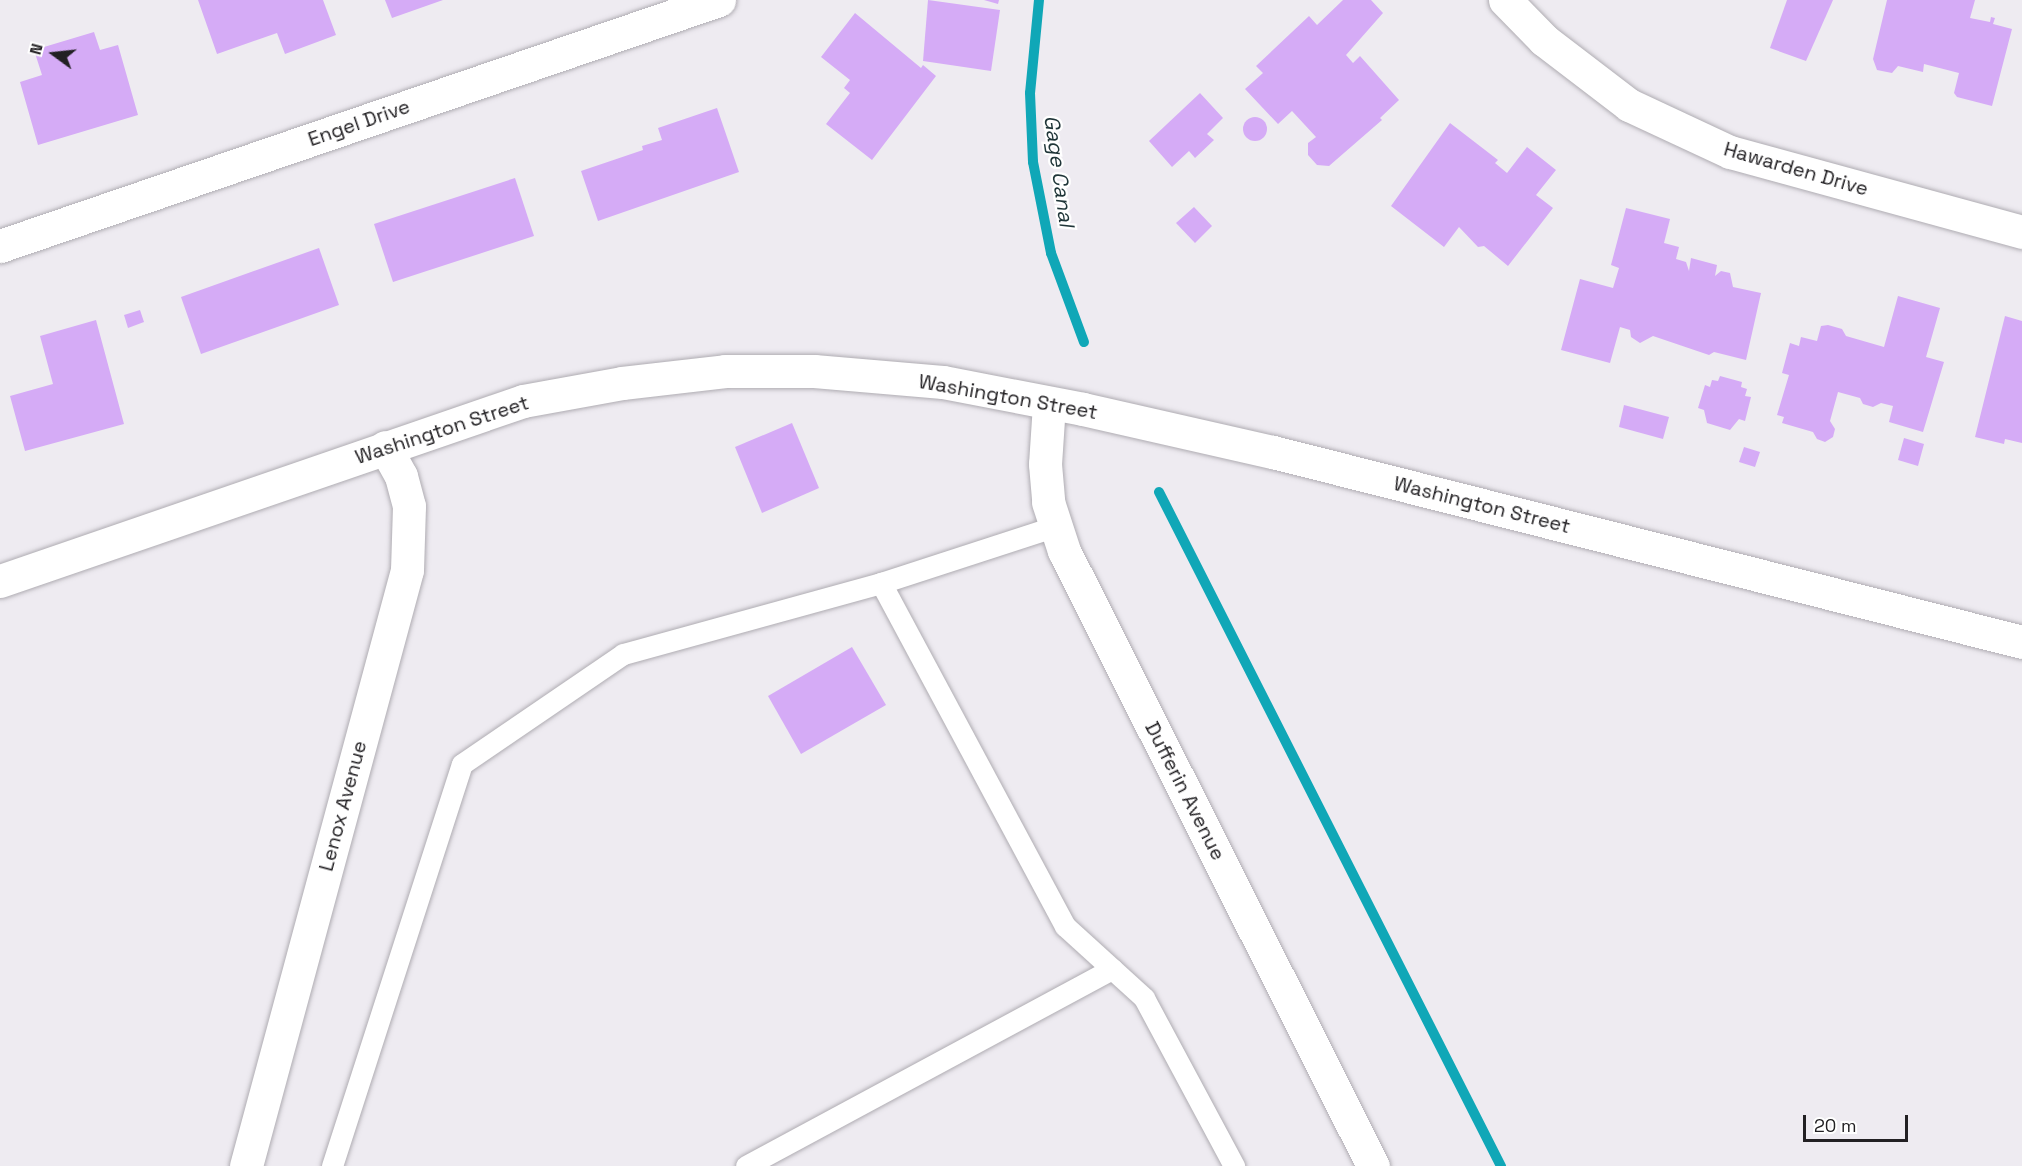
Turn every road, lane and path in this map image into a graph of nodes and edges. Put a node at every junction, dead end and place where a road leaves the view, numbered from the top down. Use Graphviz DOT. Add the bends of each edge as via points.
graph roads {
  1 [pos="719,0"];
  2 [pos="1506,0"];
  3 [pos="2022,232"];
  4 [pos="0,246"];
  5 [pos="1050,404"];
  6 [pos="385,447"];
  7 [pos="1053,527"];
  8 [pos="0,581"];
  9 [pos="881,583"];
  10 [pos="2022,642"];
  11 [pos="1112,969"];
  12 [pos="246,1166"];
  13 [pos="332,1166"];
  14 [pos="746,1166"];
  15 [pos="1234,1166"];
  16 [pos="1373,1166"];
  1 -- 4 [label="street, Engel Drive"];
  2 -- 3 [label="street, Hawarden Drive" via="1544,40 1629,105 1730,152"];
  5 -- 6 [label="street, Washington Street" via="944,382 814,371 725,371 622,383 523,401"];
  5 -- 7 [label="street, Dufferin Avenue" via="1045,464"];
  5 -- 10 [label="street, Washington Street" via="1273,452"];
  6 -- 8 [label="street, Washington Street"];
  6 -- 12 [label="street, Lenox Avenue" via="401,476 409,507 407,570"];
  7 -- 9 [label="lane"];
  7 -- 16 [label="street, Dufferin Avenue"];
  9 -- 11 [label="lane" via="1065,926"];
  9 -- 13 [label="lane" via="623,654 462,764"];
  11 -- 14 [label="lane"];
  11 -- 15 [label="lane" via="1144,998"];
}
